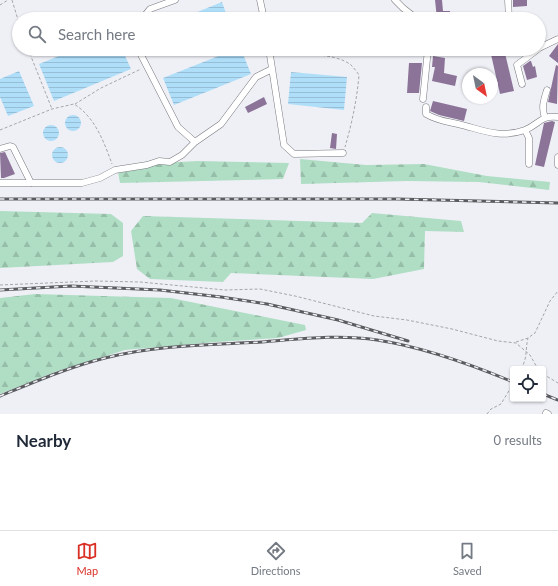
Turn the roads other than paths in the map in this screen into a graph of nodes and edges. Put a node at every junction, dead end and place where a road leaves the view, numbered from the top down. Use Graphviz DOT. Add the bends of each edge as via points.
graph roads {
  1 [pos="175,0"];
  2 [pos="260,0"];
  3 [pos="395,0"];
  4 [pos="508,0"];
  5 [pos="148,12"];
  6 [pos="263,12"];
  7 [pos="408,12"];
  8 [pos="509,12"];
  9 [pos="558,39"];
  10 [pos="546,45"];
  11 [pos="142,56"];
  12 [pos="270,56"];
  13 [pos="427,56"];
  14 [pos="529,56"];
  15 [pos="272,69"];
  16 [pos="522,84"];
  17 [pos="547,90"];
  18 [pos="423,99"];
  19 [pos="426,107"];
  20 [pos="558,117"];
  21 [pos="545,118"];
  22 [pos="525,130"];
  23 [pos="195,142"];
  24 [pos="0,149"];
  25 [pos="342,153"];
  26 [pos="558,157"];
  27 [pos="530,164"];
  28 [pos="558,165"];
  29 [pos="0,183"];
  30 [pos="31,183"];
  1 -- 5 [label="lane"];
  2 -- 6 [label="lane"];
  3 -- 7 [label="lane"];
  4 -- 8 [label="lane"];
  9 -- 10 [label="lane"];
  11 -- 23 [label="lane" via="178,127"];
  12 -- 15 [label="lane"];
  13 -- 18 [label="lane"];
  14 -- 16 [label="lane" via="517,65"];
  15 -- 23 [label="lane" via="256,77 221,124"];
  15 -- 25 [label="lane" via="284,145 294,154"];
  17 -- 21 [label="lane" via="543,104"];
  19 -- 22 [label="lane" via="426,114 436,120 480,131 496,134"];
  20 -- 21 [label="lane"];
  21 -- 22 [label="lane"];
  22 -- 27 [label="lane" via="529,138"];
  23 -- 30 [label="lane" via="182,155 170,162 159,161 115,170 82,183"];
  24 -- 30 [label="lane" via="13,147"];
  26 -- 28 [label="lane"];
  29 -- 30 [label="lane"];
}
